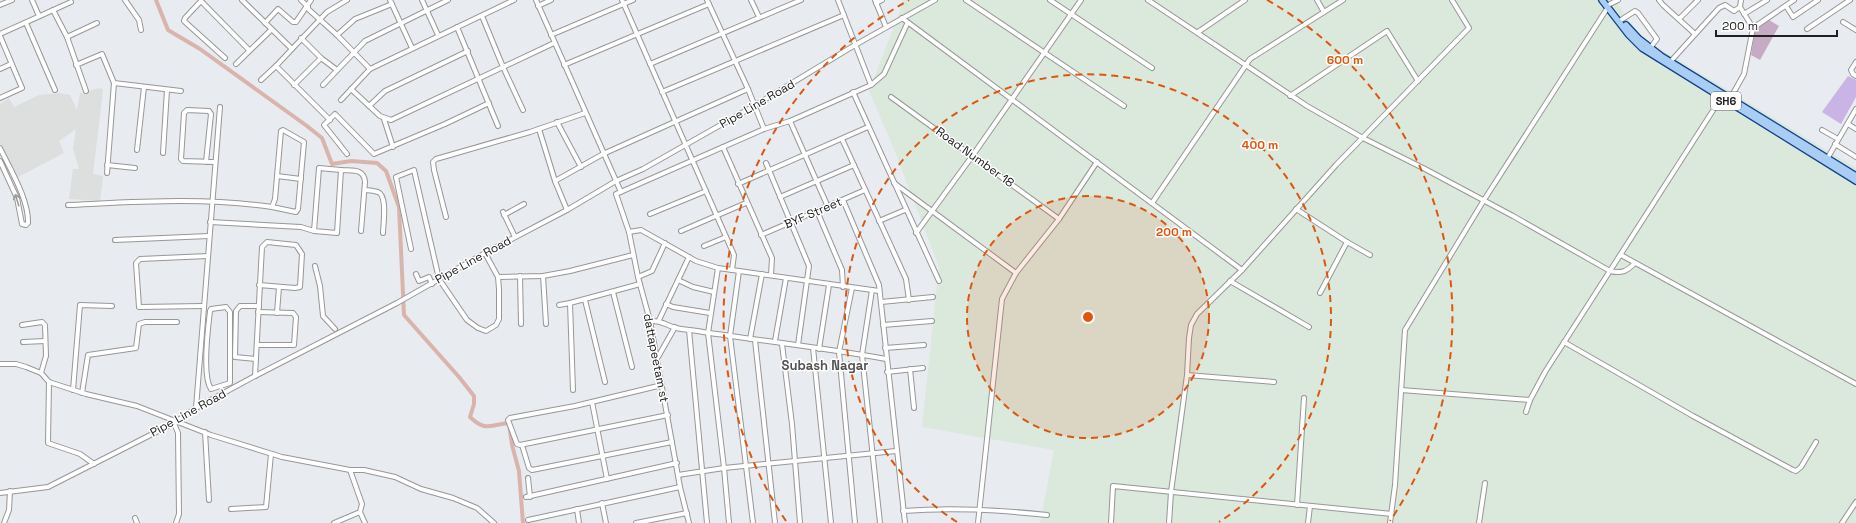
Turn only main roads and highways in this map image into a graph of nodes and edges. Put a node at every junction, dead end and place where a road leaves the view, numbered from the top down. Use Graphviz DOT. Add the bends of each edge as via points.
graph roads {
  1 [pos="1602,0"];
  2 [pos="1609,4"];
  3 [pos="1856,176"];
  4 [pos="1856,181"];
  1 -- 2 [label="main road, SH6"];
  2 -- 3 [label="main road, SH6" via="1631,32 1650,48"];
  2 -- 4 [label="main road, SH6" via="1629,35 1642,48"];
}
